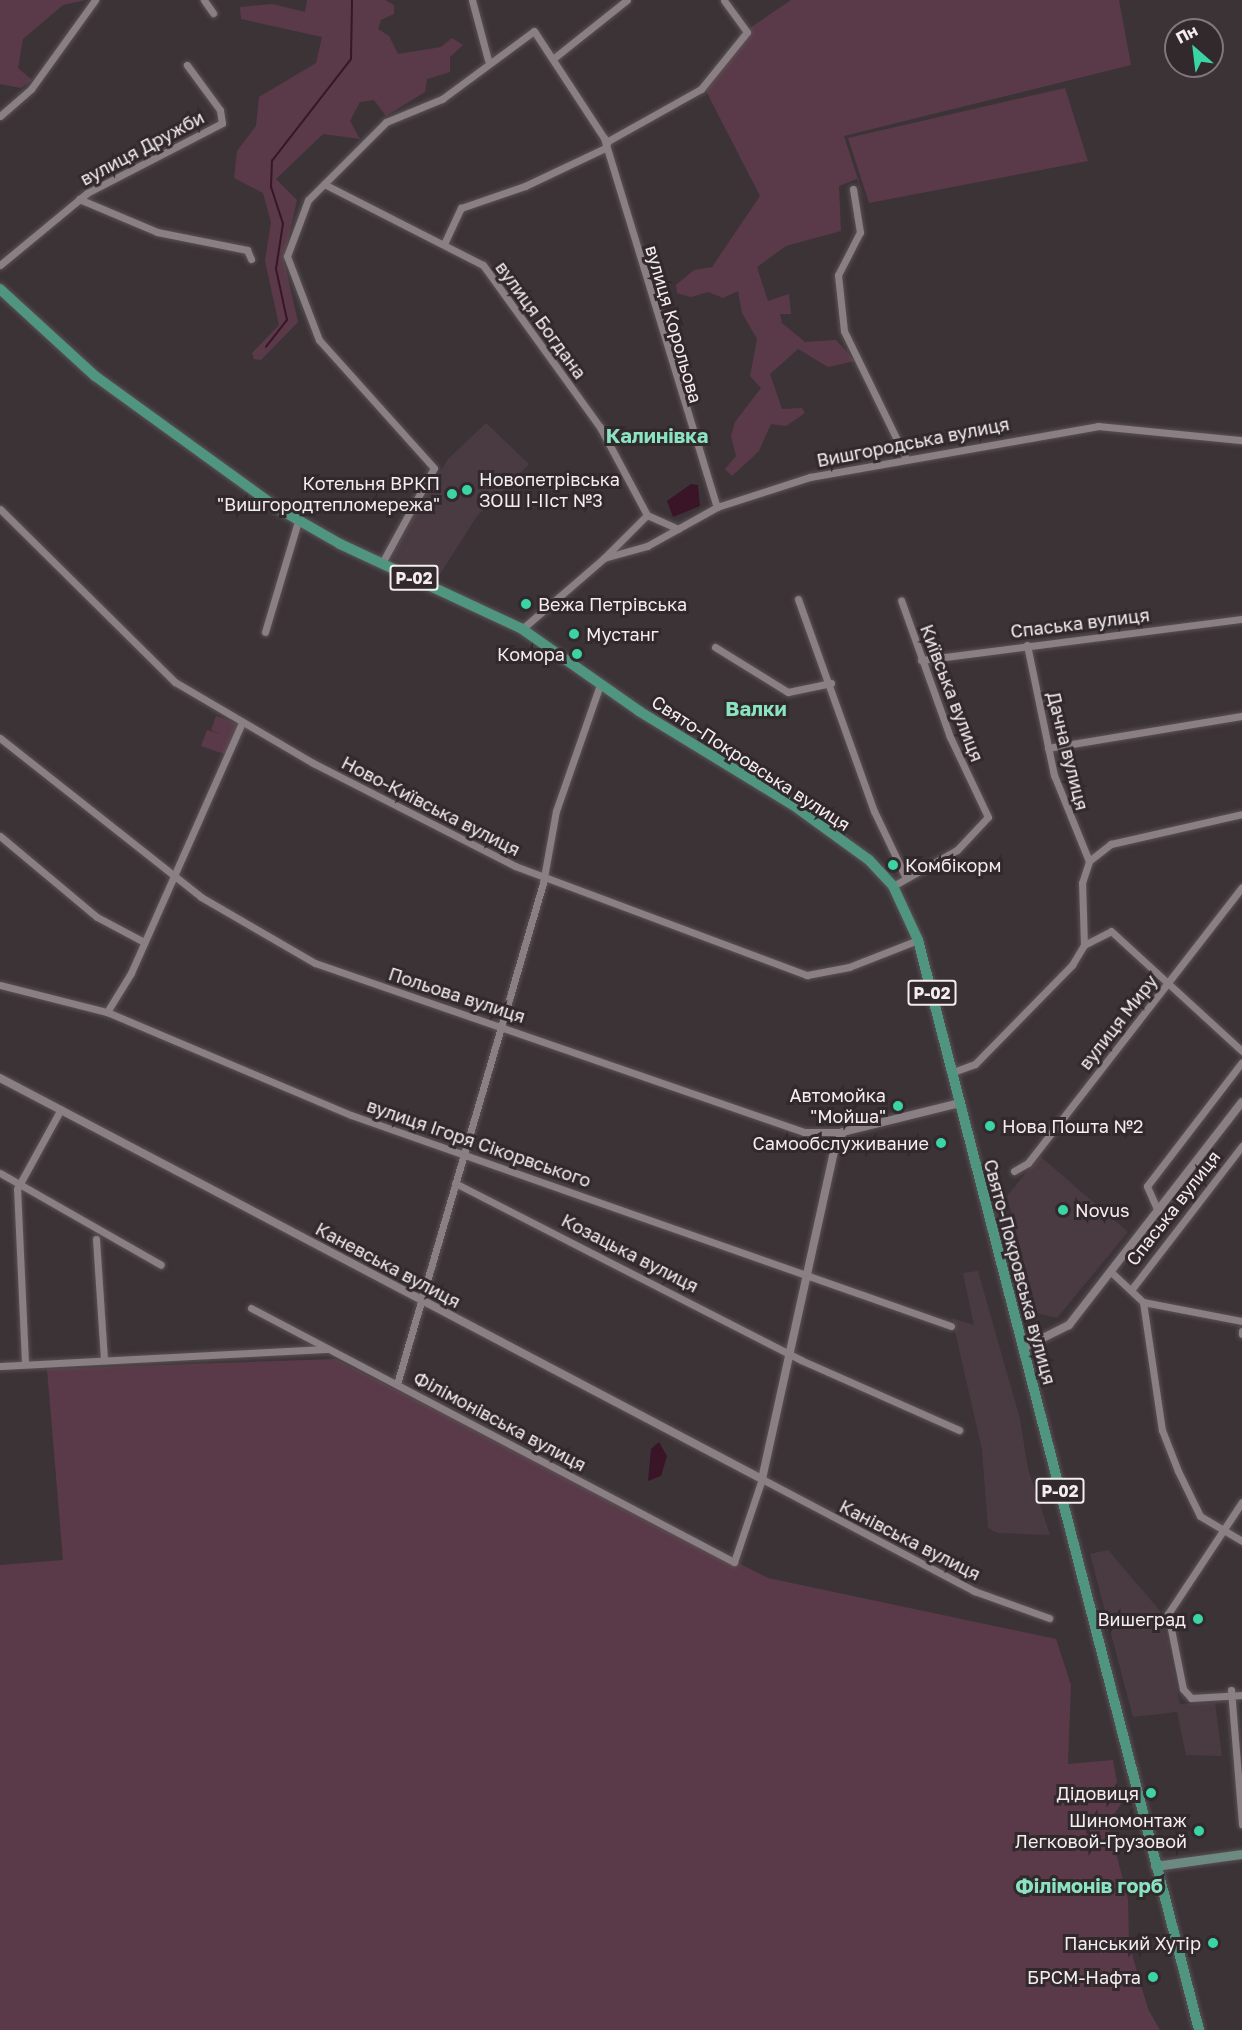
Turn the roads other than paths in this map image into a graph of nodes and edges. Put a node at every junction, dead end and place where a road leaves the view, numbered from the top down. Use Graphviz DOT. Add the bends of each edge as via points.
graph roads {
  1 [pos="95,0"];
  2 [pos="204,0"];
  3 [pos="472,0"];
  4 [pos="627,0"];
  5 [pos="724,0"];
  6 [pos="213,13"];
  7 [pos="554,58"];
  8 [pos="488,60"];
  9 [pos="187,65"];
  10 [pos="0,116"];
  11 [pos="606,148"];
  12 [pos="324,184"];
  13 [pos="853,189"];
  14 [pos="79,200"];
  15 [pos="444,244"];
  16 [pos="251,260"];
  17 [pos="0,265"];
  18 [pos="0,289"];
  19 [pos="1242,440"];
  20 [pos="905,456"];
  21 [pos="717,507"];
  22 [pos="0,509"];
  23 [pos="647,515"];
  24 [pos="298,521"];
  25 [pos="678,529"];
  26 [pos="604,558"];
  27 [pos="382,563"];
  28 [pos="798,599"];
  29 [pos="901,600"];
  30 [pos="1242,619"];
  31 [pos="522,630"];
  32 [pos="265,633"];
  33 [pos="1027,645"];
  34 [pos="715,647"];
  35 [pos="921,660"];
  36 [pos="831,683"];
  37 [pos="600,685"];
  38 [pos="1242,716"];
  39 [pos="242,722"];
  40 [pos="0,738"];
  41 [pos="1048,748"];
  42 [pos="1242,814"];
  43 [pos="0,836"];
  44 [pos="1089,861"];
  45 [pos="175,875"];
  46 [pos="544,877"];
  47 [pos="906,878"];
  48 [pos="893,886"];
  49 [pos="1242,887"];
  50 [pos="918,940"];
  51 [pos="144,942"];
  52 [pos="1084,945"];
  53 [pos="1167,984"];
  54 [pos="0,985"];
  55 [pos="107,1012"];
  56 [pos="500,1026"];
  57 [pos="1242,1051"];
  58 [pos="1242,1062"];
  59 [pos="953,1072"];
  60 [pos="0,1078"];
  61 [pos="1242,1102"];
  62 [pos="960,1103"];
  63 [pos="61,1109"];
  64 [pos="843,1132"];
  65 [pos="1242,1146"];
  66 [pos="464,1151"];
  67 [pos="1014,1171"];
  68 [pos="0,1173"];
  69 [pos="455,1183"];
  70 [pos="20,1185"];
  71 [pos="1158,1211"];
  72 [pos="96,1239"];
  73 [pos="161,1265"];
  74 [pos="1110,1271"];
  75 [pos="810,1276"];
  76 [pos="1131,1290"];
  77 [pos="422,1301"];
  78 [pos="1143,1302"];
  79 [pos="251,1308"];
  80 [pos="1242,1321"];
  81 [pos="951,1326"];
  82 [pos="1023,1348"];
  83 [pos="327,1349"];
  84 [pos="790,1353"];
  85 [pos="104,1360"];
  86 [pos="25,1363"];
  87 [pos="0,1366"];
  88 [pos="397,1384"];
  89 [pos="959,1430"];
  90 [pos="762,1479"];
  91 [pos="1242,1502"];
  92 [pos="1224,1532"];
  93 [pos="1242,1541"];
  94 [pos="1049,1618"];
  95 [pos="1231,1693"];
  96 [pos="1242,1695"];
  97 [pos="1242,1825"];
  98 [pos="1242,1854"];
  99 [pos="1155,1866"];
  100 [pos="1199,2030"];
  1 -- 10 [label="street" via="31,89"];
  2 -- 6 [label="street"];
  3 -- 8 [label="street"];
  4 -- 7 [label="street"];
  5 -- 11 [label="street" via="747,32 701,89 608,141"];
  7 -- 8 [label="street, вулиця Корольова" via="541,39 529,32"];
  7 -- 11 [label="street, вулиця Корольова"];
  8 -- 12 [label="street" via="442,99 386,122"];
  9 -- 14 [label="street, вулиця Дружби" via="220,110 222,123"];
  11 -- 15 [label="street" via="525,186 461,208"];
  11 -- 21 [label="street, вулиця Корольова"];
  12 -- 15 [label="street, вулиця Богдана"];
  12 -- 27 [label="street" via="308,200 287,256 319,340 434,468"];
  13 -- 20 [label="street" via="861,232 838,275 844,331"];
  14 -- 16 [label="street, вулиця Дружби" via="157,232 247,250"];
  14 -- 17 [label="street, вулиця Дружби"];
  15 -- 23 [label="street, вулиця Богдана" via="483,265 504,292 622,462"];
  18 -- 24 [label="main road, Свято-Покровська вулиця / Р-02" via="95,376"];
  19 -- 20 [label="street, Вишгородська вулиця" via="1098,426"];
  20 -- 21 [label="street, Вишгородська вулиця" via="810,477"];
  21 -- 25 [label="street, Вишгородська вулиця"];
  22 -- 39 [label="street, Ново-Київська вулиця" via="175,682"];
  23 -- 25 [label="street"];
  23 -- 26 [label="street, Вишгородська вулиця"];
  24 -- 27 [label="main road, Свято-Покровська вулиця / Р-02"];
  24 -- 32 [label="street"];
  25 -- 26 [label="street, Вишгородська вулиця" via="647,546"];
  26 -- 31 [label="street, Вишгородська вулиця"];
  27 -- 31 [label="main road, Свято-Покровська вулиця / Р-02"];
  28 -- 36 [label="street"];
  29 -- 35 [label="street, Київська вулиця"];
  30 -- 33 [label="street, Спаська вулиця"];
  31 -- 37 [label="main road, Свято-Покровська вулиця / Р-02"];
  33 -- 35 [label="street, Спаська вулиця"];
  33 -- 41 [label="street, Дачна вулиця"];
  34 -- 36 [label="street" via="788,692"];
  35 -- 47 [label="street, Київська вулиця" via="988,817 957,850"];
  36 -- 47 [label="street" via="874,811"];
  37 -- 46 [label="street" via="556,811"];
  37 -- 48 [label="main road, Свято-Покровська вулиця / Р-02" via="793,805 869,860"];
  38 -- 41 [label="street"];
  39 -- 45 [label="street"];
  39 -- 46 [label="street, Ново-Київська вулиця"];
  40 -- 45 [label="street, Польова вулиця"];
  41 -- 44 [label="street, Дачна вулиця" via="1070,821"];
  42 -- 44 [label="street" via="1111,844"];
  43 -- 51 [label="street" via="97,917"];
  44 -- 52 [label="street" via="1082,882"];
  45 -- 51 [label="street"];
  45 -- 56 [label="street, Польова вулиця" via="201,897 315,963"];
  46 -- 50 [label="street, Ново-Київська вулиця" via="807,975 849,967"];
  46 -- 56 [label="street"];
  47 -- 48 [label="street, Київська вулиця"];
  48 -- 50 [label="main road, Свято-Покровська вулиця / Р-02"];
  49 -- 53 [label="street, вулиця Миру"];
  50 -- 59 [label="main road, Свято-Покровська вулиця / Р-02"];
  51 -- 55 [label="street"];
  52 -- 53 [label="street" via="1111,931"];
  52 -- 59 [label="street" via="1072,965 985,1055"];
  53 -- 57 [label="street"];
  53 -- 67 [label="street, вулиця Миру" via="1028,1163"];
  54 -- 55 [label="street, вулиця Ігоря Сікорвського"];
  55 -- 66 [label="street, вулиця Ігоря Сікорвського" via="351,1115"];
  56 -- 64 [label="street, Польова вулиця" via="804,1132"];
  56 -- 66 [label="street"];
  58 -- 71 [label="street" via="1147,1186"];
  59 -- 62 [label="main road, Свято-Покровська вулиця / Р-02"];
  60 -- 63 [label="street, Каневська вулиця"];
  61 -- 71 [label="street, Спаська вулиця"];
  62 -- 64 [label="street, Польова вулиця"];
  62 -- 82 [label="main road, Свято-Покровська вулиця / Р-02"];
  63 -- 70 [label="street"];
  63 -- 77 [label="street, Каневська вулиця"];
  64 -- 75 [label="street"];
  65 -- 76 [label="street, Спаська вулиця"];
  66 -- 69 [label="street"];
  66 -- 75 [label="street, вулиця Ігоря Сікорвського"];
  68 -- 70 [label="street"];
  69 -- 77 [label="street"];
  69 -- 84 [label="street, Козацька вулиця"];
  70 -- 73 [label="street"];
  70 -- 86 [label="street"];
  71 -- 74 [label="street, Спаська вулиця"];
  72 -- 85 [label="street"];
  74 -- 76 [label="street"];
  74 -- 82 [label="street, Спаська вулиця" via="1069,1325"];
  75 -- 81 [label="street, вулиця Ігоря Сікорвського"];
  75 -- 84 [label="street"];
  76 -- 78 [label="street"];
  77 -- 88 [label="street"];
  77 -- 90 [label="street, Каневська вулиця"];
  78 -- 80 [label="street"];
  78 -- 92 [label="street" via="1162,1430 1200,1516"];
  79 -- 83 [label="street, Філімонівська вулиця"];
  82 -- 99 [label="main road, Свято-Покровська вулиця / Р-02"];
  83 -- 85 [label="street"];
  83 -- 88 [label="street, Філімонівська вулиця"];
  84 -- 89 [label="street, Козацька вулиця"];
  84 -- 90 [label="street"];
  85 -- 86 [label="street"];
  86 -- 87 [label="street"];
  88 -- 90 [label="street, Філімонівська вулиця" via="734,1562"];
  90 -- 94 [label="street, Канівська вулиця" via="974,1591"];
  91 -- 92 [label="street"];
  92 -- 93 [label="street"];
  92 -- 95 [label="street" via="1168,1614 1183,1689 1191,1698"];
  95 -- 96 [label="street"];
  95 -- 97 [label="street"];
  98 -- 99 [label="main road"];
  99 -- 100 [label="main road, Р-02"];
}
